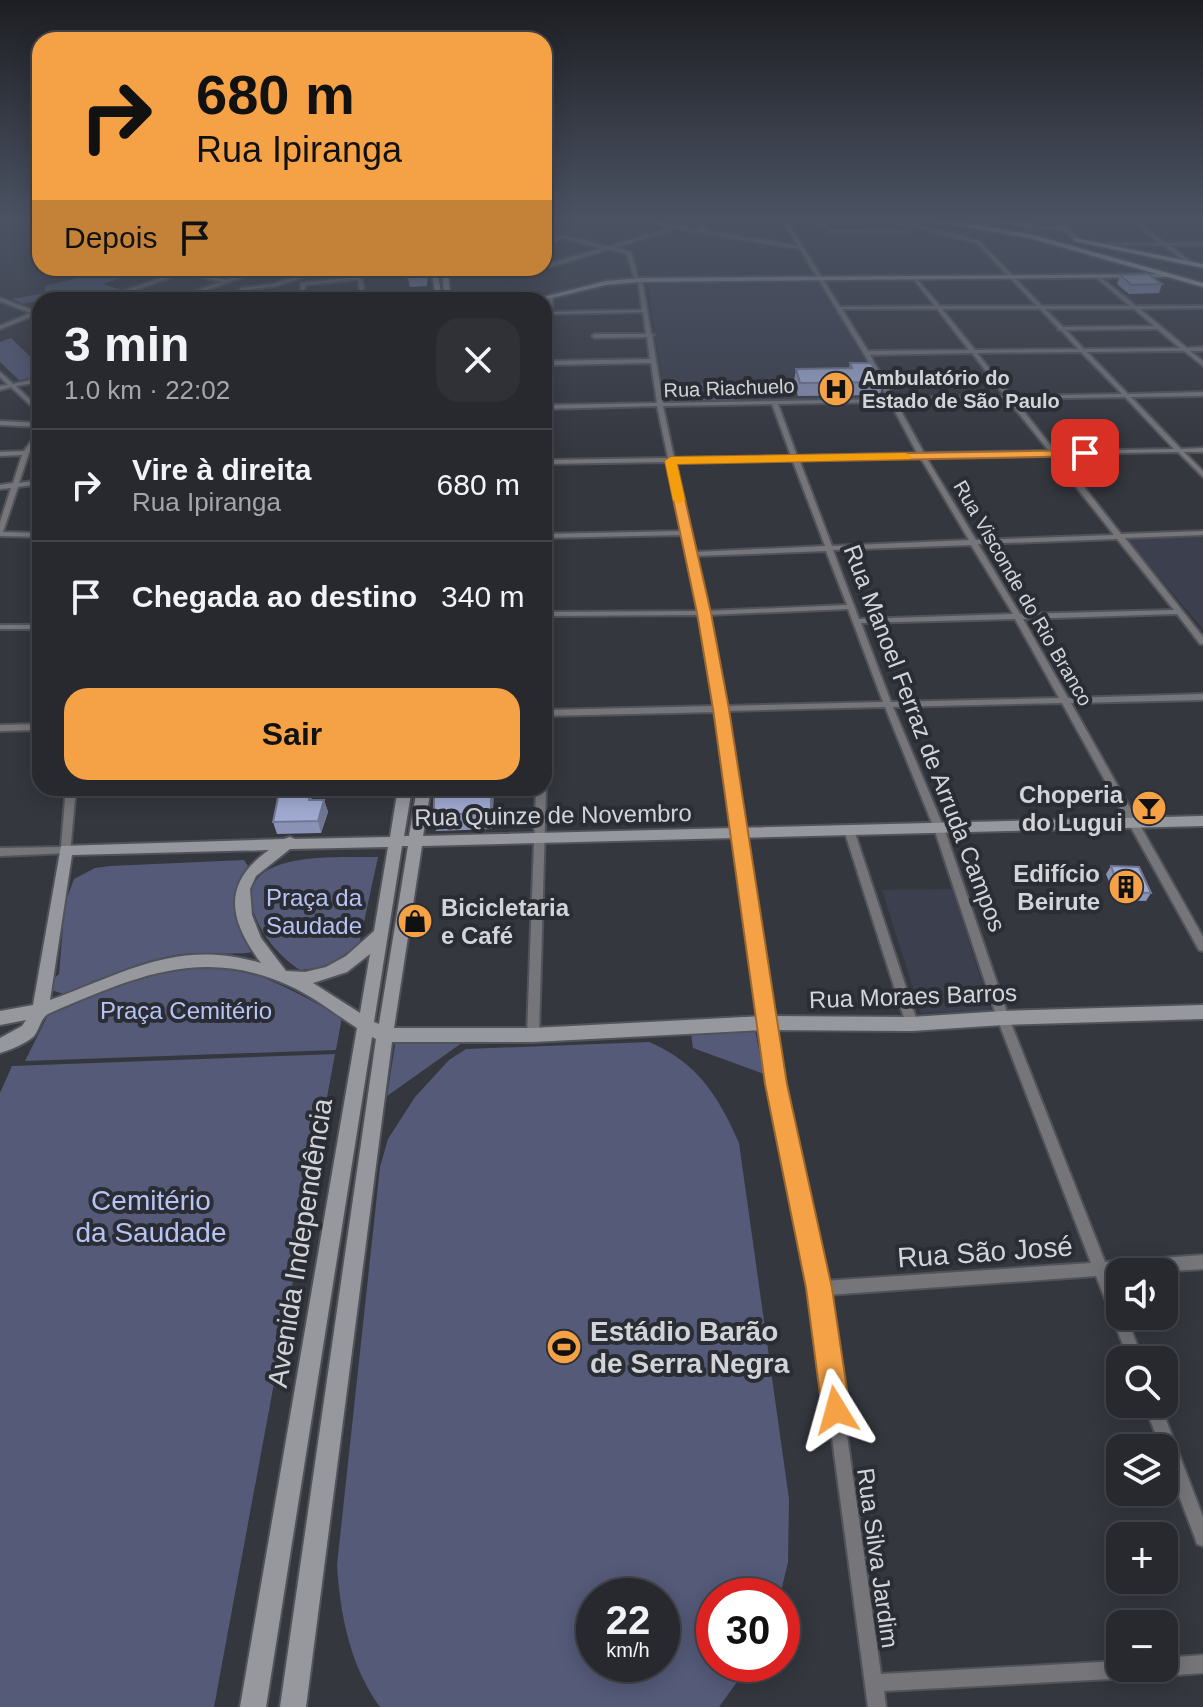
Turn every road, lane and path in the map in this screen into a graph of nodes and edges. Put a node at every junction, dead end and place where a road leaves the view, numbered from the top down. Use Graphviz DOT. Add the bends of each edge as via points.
graph roads {
  1 [pos="642,298"];
  2 [pos="832,298"];
  3 [pos="929,298"];
  4 [pos="1030,298"];
  5 [pos="1122,298"];
  6 [pos="0,299"];
  7 [pos="1203,307"];
  8 [pos="838,308"];
  9 [pos="937,308"];
  10 [pos="1134,308"];
  11 [pos="1041,309"];
  12 [pos="645,311"];
  13 [pos="32,312"];
  14 [pos="552,313"];
  15 [pos="32,316"];
  16 [pos="1159,327"];
  17 [pos="0,328"];
  18 [pos="1060,329"];
  19 [pos="651,335"];
  20 [pos="595,336"];
  21 [pos="1185,349"];
  22 [pos="1203,349"];
  23 [pos="1080,350"];
  24 [pos="974,351"];
  25 [pos="865,353"];
  26 [pos="653,361"];
  27 [pos="552,363"];
  28 [pos="1203,364"];
  29 [pos="0,374"];
  30 [pos="32,381"];
  31 [pos="11,385"];
  32 [pos="0,388"];
  33 [pos="1203,394"];
  34 [pos="1123,395"];
  35 [pos="1009,398"];
  36 [pos="891,400"];
  37 [pos="774,402"];
  38 [pos="32,405"];
  39 [pos="660,406"];
  40 [pos="552,409"];
  41 [pos="0,423"];
  42 [pos="32,425"];
  43 [pos="32,444"];
  44 [pos="1179,450"];
  45 [pos="1203,450"];
  46 [pos="26,453"];
  47 [pos="0,454"];
  48 [pos="1054,454"];
  49 [pos="922,456"];
  50 [pos="796,460"];
  51 [pos="671,461"];
  52 [pos="552,462"];
  53 [pos="1203,475"];
  54 [pos="32,483"];
  55 [pos="14,485"];
  56 [pos="0,487"];
  57 [pos="0,533"];
  58 [pos="685,533"];
  59 [pos="1203,533"];
  60 [pos="32,535"];
  61 [pos="552,536"];
  62 [pos="1117,536"];
  63 [pos="974,541"];
  64 [pos="827,549"];
  65 [pos="690,554"];
  66 [pos="851,607"];
  67 [pos="1179,612"];
  68 [pos="704,613"];
  69 [pos="552,614"];
  70 [pos="1017,615"];
  71 [pos="857,621"];
  72 [pos="0,627"];
  73 [pos="32,627"];
  74 [pos="1203,642"];
  75 [pos="1203,697"];
  76 [pos="1065,700"];
  77 [pos="888,705"];
  78 [pos="721,709"];
  79 [pos="552,713"];
  80 [pos="32,727"];
  81 [pos="0,728"];
  82 [pos="70,796"];
  83 [pos="403,796"];
  84 [pos="423,796"];
  85 [pos="541,796"];
  86 [pos="1203,821"];
  87 [pos="1134,823"];
  88 [pos="939,828"];
  89 [pos="849,830"];
  90 [pos="738,832"];
  91 [pos="540,837"];
  92 [pos="415,840"];
  93 [pos="394,841"];
  94 [pos="290,842"];
  95 [pos="66,850"];
  96 [pos="0,852"];
  97 [pos="382,932"];
  98 [pos="1203,947"];
  99 [pos="287,977"];
  100 [pos="40,1010"];
  101 [pos="1203,1012"];
  102 [pos="0,1018"];
  103 [pos="1003,1018"];
  104 [pos="766,1023"];
  105 [pos="912,1024"];
  106 [pos="365,1026"];
  107 [pos="385,1035"];
  108 [pos="533,1035"];
  109 [pos="0,1046"];
  110 [pos="1203,1262"];
  111 [pos="1102,1271"];
  112 [pos="819,1288"];
  113 [pos="1131,1346"];
  114 [pos="1157,1418"];
  115 [pos="1203,1538"];
  116 [pos="1203,1664"];
  117 [pos="1178,1666"];
  118 [pos="1106,1670"];
  119 [pos="873,1683"];
  120 [pos="256,1700"];
  121 [pos="293,1707"];
  122 [pos="877,1707"];
  1 -- 12 [label="street, Rua Silva Jardim"];
  2 -- 8 [label="street, Rua Visconde do Rio Branco"];
  3 -- 9 [label="street"];
  4 -- 11 [label="street"];
  5 -- 10 [label="street"];
  6 -- 13 [label="street"];
  7 -- 10 [label="street"];
  8 -- 9 [label="street"];
  8 -- 25 [label="street, Rua Visconde do Rio Branco"];
  9 -- 11 [label="street"];
  9 -- 24 [label="street"];
  10 -- 11 [label="street"];
  10 -- 16 [label="street"];
  11 -- 18 [label="street"];
  12 -- 14 [label="street"];
  12 -- 19 [label="street, Rua Silva Jardim"];
  15 -- 17 [label="street"];
  16 -- 18 [label="street"];
  16 -- 21 [label="street"];
  18 -- 23 [label="street"];
  19 -- 20 [label="street"];
  19 -- 26 [label="street, Rua Silva Jardim"];
  21 -- 22 [label="street"];
  21 -- 23 [label="street"];
  21 -- 28 [label="street"];
  23 -- 24 [label="street"];
  23 -- 34 [label="street"];
  24 -- 25 [label="street"];
  24 -- 35 [label="street"];
  25 -- 36 [label="street, Rua Visconde do Rio Branco"];
  26 -- 27 [label="street"];
  26 -- 39 [label="street, Rua Silva Jardim"];
  29 -- 31 [label="street"];
  30 -- 31 [label="street"];
  31 -- 32 [label="street"];
  31 -- 38 [label="street"];
  33 -- 34 [label="street, Rua Riachuelo"];
  34 -- 35 [label="street, Rua Riachuelo"];
  34 -- 44 [label="street"];
  35 -- 36 [label="street, Rua Riachuelo"];
  35 -- 48 [label="street"];
  36 -- 37 [label="street, Rua Riachuelo"];
  36 -- 49 [label="street, Rua Visconde do Rio Branco"];
  37 -- 39 [label="street, Rua Riachuelo"];
  37 -- 50 [label="street, Rua Manoel Ferraz de Arruda Campos"];
  39 -- 40 [label="street, Rua Riachuelo"];
  39 -- 51 [label="street, Rua Silva Jardim"];
  41 -- 42 [label="street"];
  43 -- 46 [label="street"];
  44 -- 45 [label="street"];
  44 -- 48 [label="street"];
  44 -- 53 [label="street"];
  46 -- 47 [label="street"];
  46 -- 55 [label="street"];
  48 -- 49 [label="street"];
  48 -- 62 [label="street"];
  49 -- 50 [label="street"];
  49 -- 63 [label="street, Rua Visconde do Rio Branco"];
  50 -- 51 [label="street"];
  50 -- 64 [label="street, Rua Manoel Ferraz de Arruda Campos"];
  51 -- 52 [label="street"];
  51 -- 58 [label="street, Rua Silva Jardim"];
  54 -- 55 [label="street"];
  55 -- 56 [label="street"];
  55 -- 57 [label="street"];
  57 -- 60 [label="street"];
  58 -- 61 [label="street"];
  58 -- 65 [label="street, Rua Silva Jardim"];
  59 -- 62 [label="street"];
  62 -- 63 [label="street"];
  62 -- 67 [label="street"];
  63 -- 64 [label="street"];
  63 -- 70 [label="street, Rua Visconde do Rio Branco"];
  64 -- 65 [label="street"];
  64 -- 66 [label="street, Rua Manoel Ferraz de Arruda Campos"];
  65 -- 68 [label="street, Rua Silva Jardim"];
  66 -- 68 [label="street"];
  66 -- 71 [label="street, Rua Manoel Ferraz de Arruda Campos"];
  67 -- 70 [label="street"];
  67 -- 74 [label="street"];
  68 -- 69 [label="street"];
  68 -- 78 [label="street, Rua Silva Jardim"];
  70 -- 71 [label="street"];
  70 -- 76 [label="street, Rua Visconde do Rio Branco"];
  71 -- 77 [label="street, Rua Manoel Ferraz de Arruda Campos"];
  72 -- 73 [label="street"];
  75 -- 76 [label="street"];
  76 -- 77 [label="street"];
  76 -- 87 [label="street, Rua Visconde do Rio Branco"];
  77 -- 78 [label="street"];
  77 -- 88 [label="street, Rua Manoel Ferraz de Arruda Campos"];
  78 -- 79 [label="street"];
  78 -- 90 [label="street, Rua Silva Jardim"];
  80 -- 81 [label="street"];
  82 -- 95 [label="street"];
  83 -- 93 [label="main road, Avenida Independência"];
  84 -- 92 [label="main road"];
  85 -- 91 [label="street"];
  86 -- 87 [label="main road, Rua Quinze de Novembro"];
  87 -- 88 [label="main road, Rua Quinze de Novembro"];
  87 -- 98 [label="street, Rua Visconde do Rio Branco"];
  88 -- 89 [label="main road, Rua Quinze de Novembro"];
  88 -- 103 [label="street, Rua Manoel Ferraz de Arruda Campos"];
  89 -- 90 [label="main road, Rua Quinze de Novembro"];
  89 -- 105 [label="street"];
  90 -- 91 [label="main road, Rua Quinze de Novembro"];
  90 -- 104 [label="street, Rua Silva Jardim"];
  91 -- 92 [label="main road, Rua Quinze de Novembro"];
  91 -- 108 [label="street"];
  92 -- 93 [label="main road, Rua Quinze de Novembro"];
  92 -- 107 [label="main road"];
  93 -- 94 [label="main road, Rua Quinze de Novembro"];
  93 -- 97 [label="main road, Avenida Independência"];
  94 -- 95 [label="main road, Rua Quinze de Novembro"];
  94 -- 99 [label="main road" via="254,869 241,895 258,948"];
  95 -- 96 [label="street, Rua Quinze de Novembro"];
  95 -- 100 [label="main road"];
  97 -- 99 [label="main road" via="342,968 321,976"];
  97 -- 106 [label="main road, Avenida Independência"];
  99 -- 100 [label="main road" via="229,960 158,964"];
  99 -- 106 [label="main road"];
  100 -- 102 [label="main road"];
  100 -- 109 [label="main road" via="28,1031"];
  101 -- 103 [label="main road, Rua Moraes Barros"];
  103 -- 105 [label="main road, Rua Moraes Barros"];
  103 -- 111 [label="street, Rua Manoel Ferraz de Arruda Campos"];
  104 -- 105 [label="main road, Rua Moraes Barros"];
  104 -- 108 [label="main road, Rua Moraes Barros"];
  104 -- 112 [label="street, Rua Silva Jardim"];
  106 -- 107 [label="main road"];
  106 -- 120 [label="main road, Avenida Independência"];
  107 -- 108 [label="main road, Rua Moraes Barros"];
  107 -- 121 [label="main road"];
  110 -- 111 [label="street, Rua São José"];
  111 -- 112 [label="street, Rua São José"];
  111 -- 113 [label="street, Rua Manoel Ferraz de Arruda Campos"];
  112 -- 119 [label="street, Rua Silva Jardim"];
  114 -- 115 [label="street"];
  116 -- 117 [label="street"];
  118 -- 119 [label="street"];
  119 -- 122 [label="street, Rua Silva Jardim"];
}
